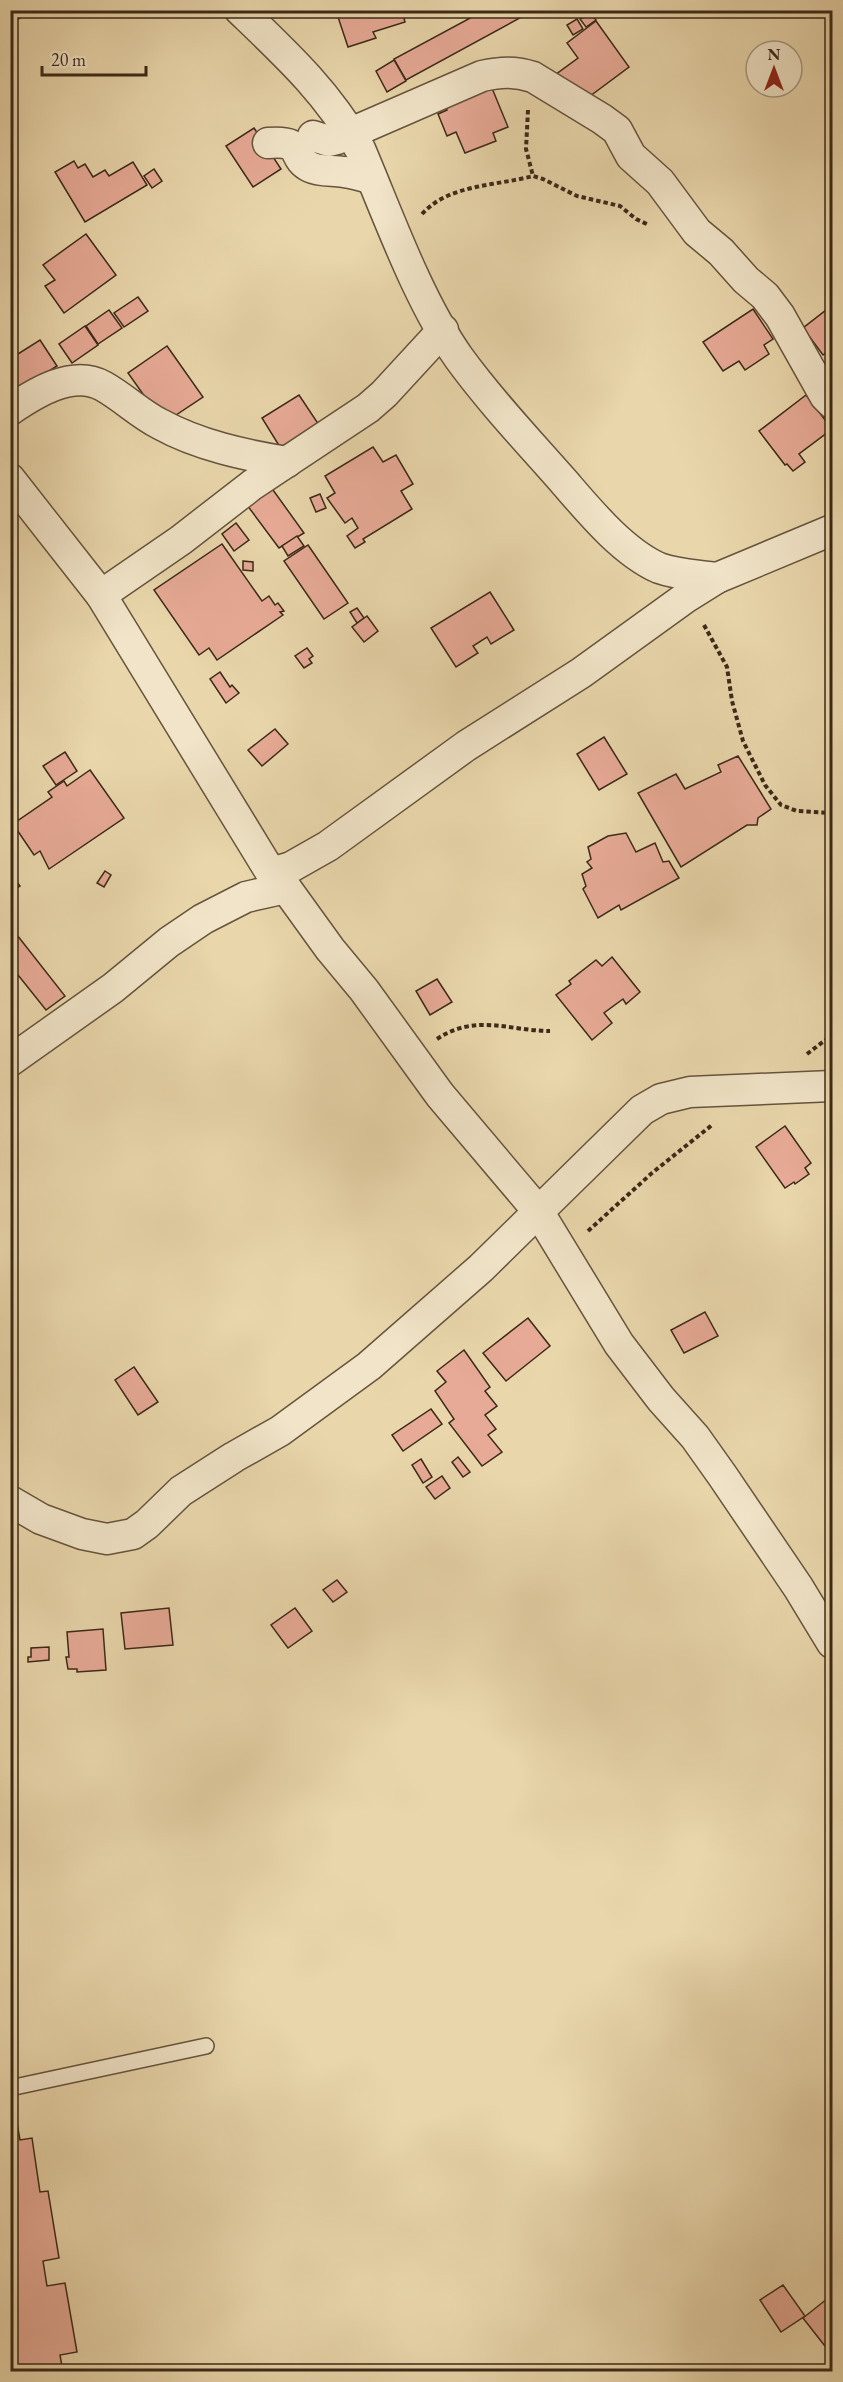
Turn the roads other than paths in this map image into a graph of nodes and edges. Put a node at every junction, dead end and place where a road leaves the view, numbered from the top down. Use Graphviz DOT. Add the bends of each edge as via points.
graph roads {
  1 [pos="240,10"];
  2 [pos="325,97"];
  3 [pos="351,134"];
  4 [pos="293,142"];
  5 [pos="372,178"];
  6 [pos="443,330"];
  7 [pos="832,403"];
  8 [pos="10,410"];
  9 [pos="287,462"];
  10 [pos="10,479"];
  11 [pos="832,530"];
  12 [pos="717,578"];
  13 [pos="101,595"];
  14 [pos="279,880"];
  15 [pos="10,1061"];
  16 [pos="832,1086"];
  17 [pos="538,1211"];
  18 [pos="10,1501"];
  19 [pos="832,1643"];
  20 [pos="206,2046"];
  21 [pos="10,2088"];
  1 -- 2 [label="street" via="296,63"];
  2 -- 3 [label="street"];
  2 -- 4 [label="street" via="321,120"];
  3 -- 4 [label="street" via="329,141"];
  3 -- 5 [label="street"];
  3 -- 7 [label="street" via="482,76 503,72 532,77 617,130 631,156 660,182 697,232 765,296"];
  4 -- 5 [label="street" via="307,165"];
  5 -- 6 [label="street" via="426,301"];
  6 -- 9 [label="street" via="368,408"];
  6 -- 12 [label="street" via="458,357 498,407 594,517 657,567 677,574"];
  8 -- 9 [label="street" via="49,388 70,381 87,381 101,385 159,424 199,441"];
  9 -- 13 [label="street"];
  10 -- 13 [label="street"];
  11 -- 12 [label="street"];
  12 -- 14 [label="street" via="581,673 449,758 328,846 291,867"];
  13 -- 14 [label="street"];
  14 -- 15 [label="street" via="203,919"];
  14 -- 17 [label="street" via="440,1095"];
  16 -- 17 [label="street" via="690,1092 661,1099 642,1110"];
  17 -- 18 [label="street" via="474,1275 369,1366 280,1431 181,1491 133,1534 107,1539 82,1534 41,1519"];
  17 -- 19 [label="street" via="619,1344 723,1475"];
  20 -- 21 [label="lane"];
}
